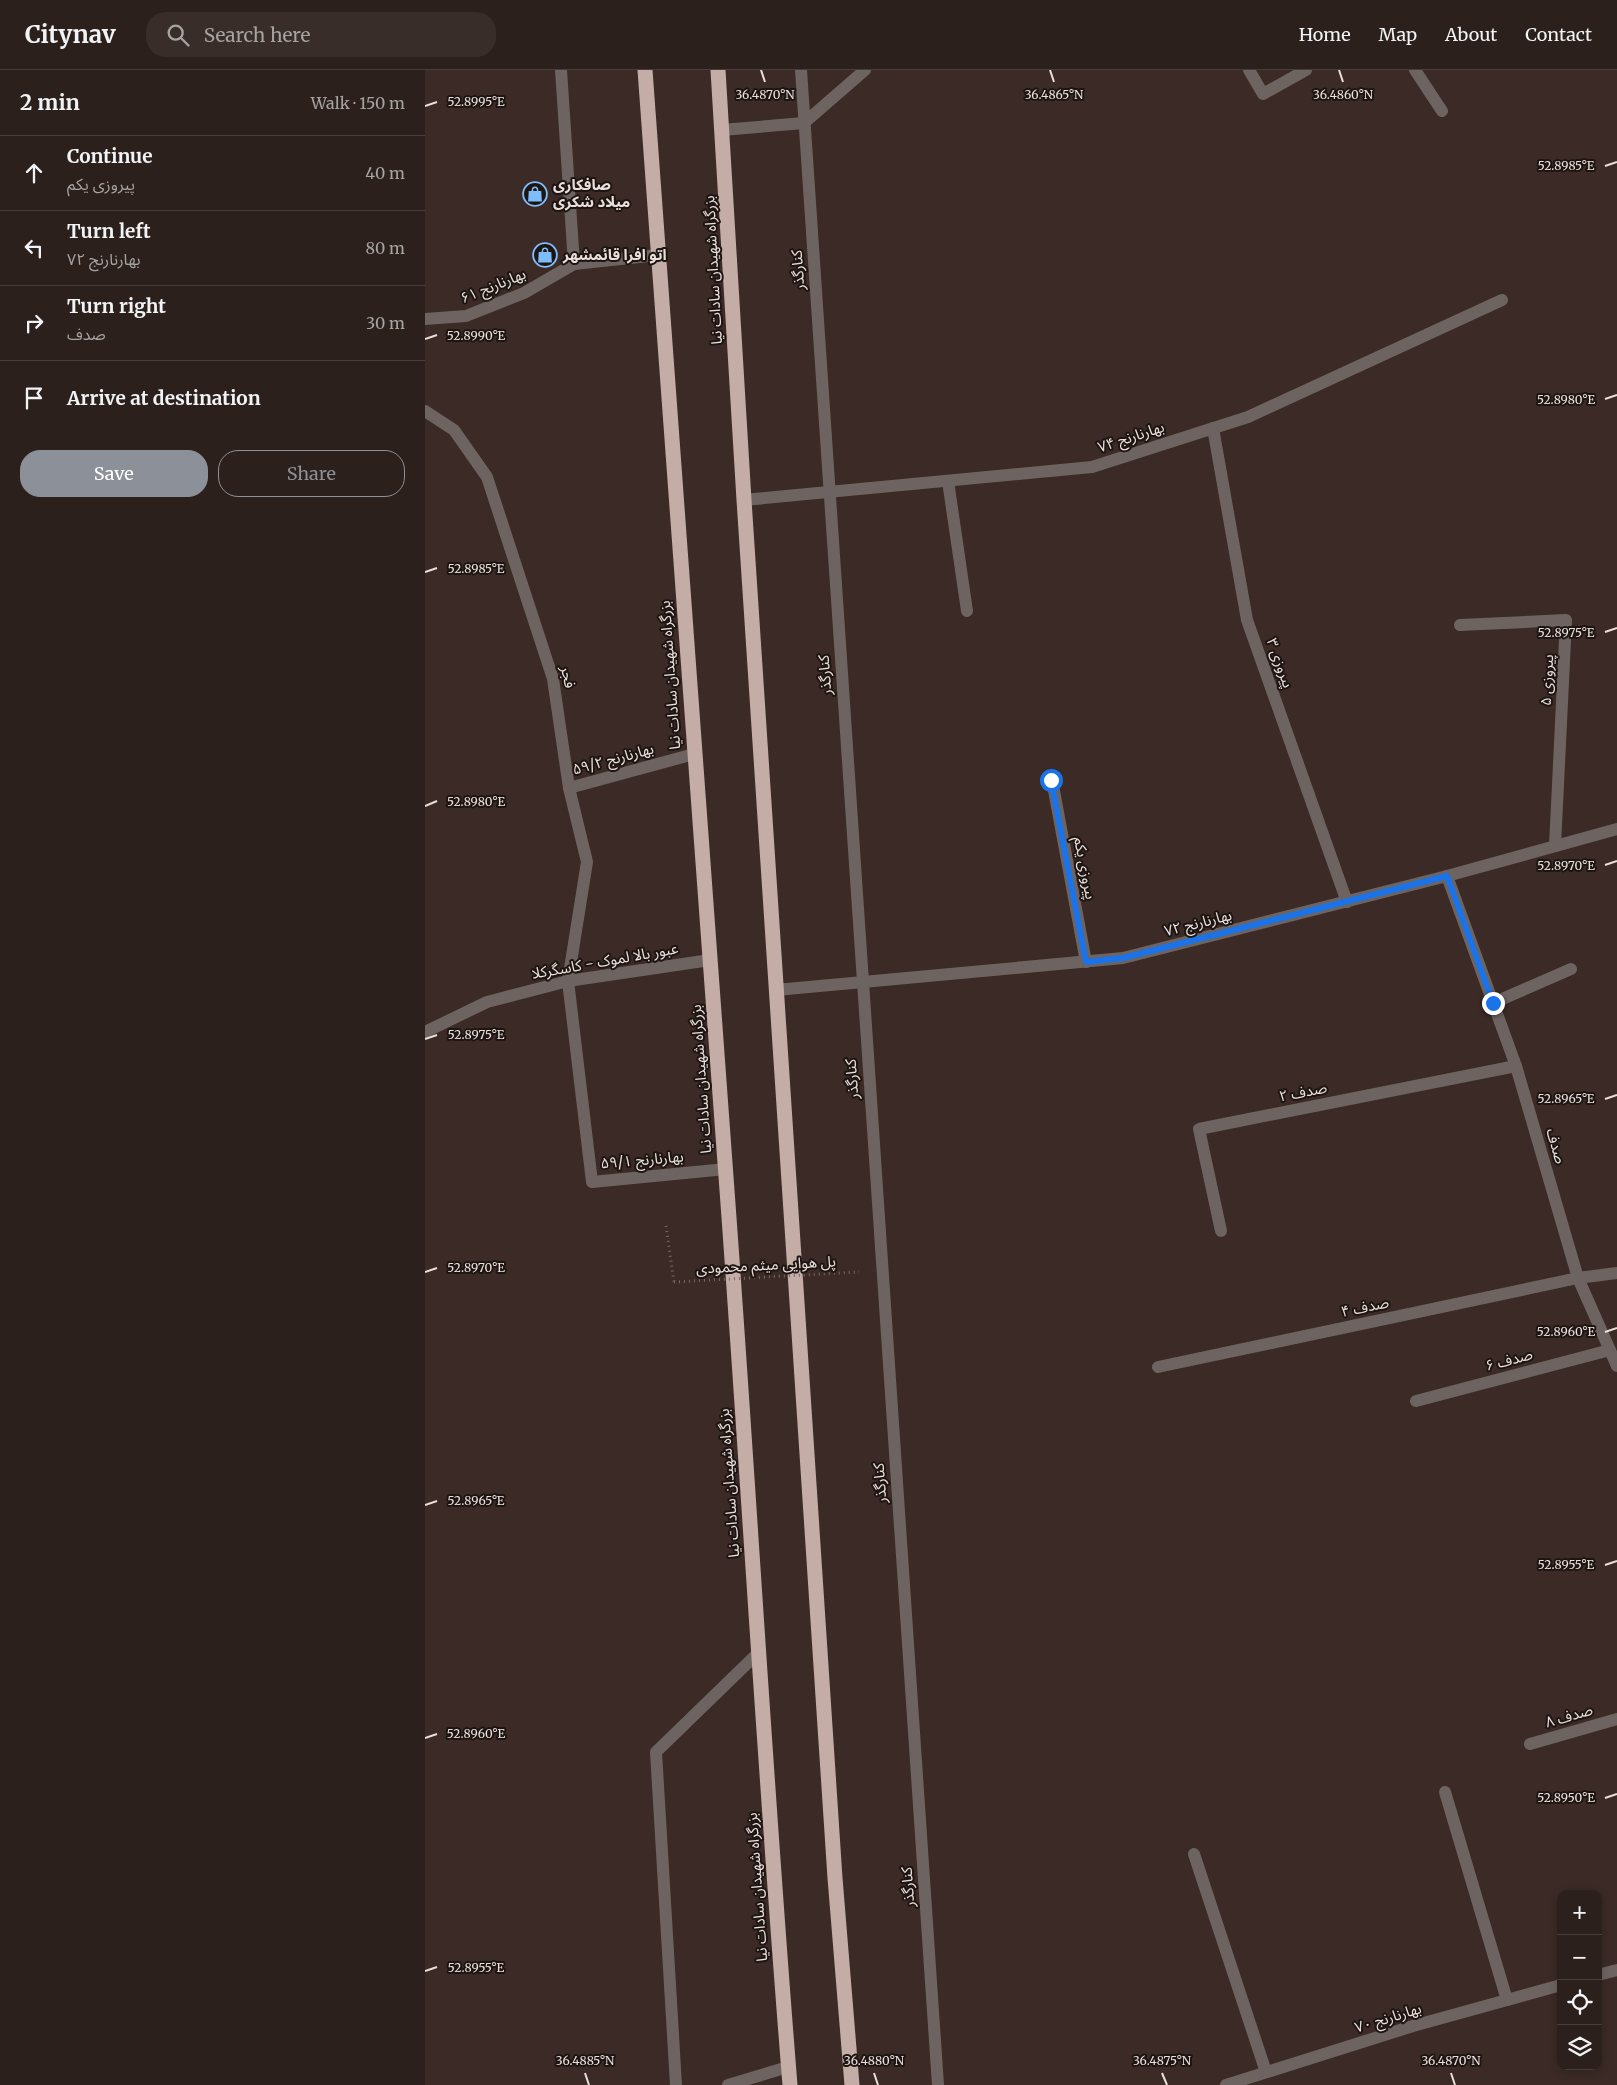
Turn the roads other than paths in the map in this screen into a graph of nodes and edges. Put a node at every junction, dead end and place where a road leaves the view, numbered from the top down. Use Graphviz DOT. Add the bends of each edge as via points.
graph roads {
  1 [pos="561,70"];
  2 [pos="645,70"];
  3 [pos="718,70"];
  4 [pos="801,70"];
  5 [pos="865,70"];
  6 [pos="1249,70"];
  7 [pos="1306,70"];
  8 [pos="1415,70"];
  9 [pos="1442,111"];
  10 [pos="804,123"];
  11 [pos="723,130"];
  12 [pos="657,255"];
  13 [pos="574,264"];
  14 [pos="1502,300"];
  15 [pos="425,319"];
  16 [pos="425,411"];
  17 [pos="1213,428"];
  18 [pos="949,481"];
  19 [pos="829,492"];
  20 [pos="744,500"];
  21 [pos="967,611"];
  22 [pos="1460,625"];
  23 [pos="694,754"];
  24 [pos="1051,780"];
  25 [pos="569,788"];
  26 [pos="1617,829"];
  27 [pos="1555,846"];
  28 [pos="1447,876"];
  29 [pos="1347,902"];
  30 [pos="710,960"];
  31 [pos="1086,962"];
  32 [pos="1571,969"];
  33 [pos="568,981"];
  34 [pos="862,982"];
  35 [pos="776,990"];
  36 [pos="1493,1003"];
  37 [pos="425,1032"];
  38 [pos="1516,1066"];
  39 [pos="726,1169"];
  40 [pos="592,1182"];
  41 [pos="1221,1231"];
  42 [pos="1617,1273"];
  43 [pos="1578,1278"];
  44 [pos="1610,1350"];
  45 [pos="1617,1366"];
  46 [pos="1158,1367"];
  47 [pos="1416,1401"];
  48 [pos="758,1653"];
  49 [pos="1617,1719"];
  50 [pos="1530,1744"];
  51 [pos="1445,1792"];
  52 [pos="1194,1854"];
  53 [pos="1617,1970"];
  54 [pos="1602,1974"];
  55 [pos="1557,1986"];
  56 [pos="1507,2000"];
  57 [pos="788,2067"];
  58 [pos="1266,2072"];
  59 [pos="675,2085"];
  60 [pos="728,2085"];
  61 [pos="790,2085"];
  62 [pos="852,2085"];
  63 [pos="938,2085"];
  64 [pos="1226,2085"];
  1 -- 13 [label="street"];
  2 -- 12 [label="highway, بزرگراه شهیدان سادات نیا"];
  3 -- 11 [label="highway, بزرگراه شهیدان سادات نیا"];
  4 -- 10 [label="street, کنارگذر"];
  5 -- 10 [label="street"];
  6 -- 7 [label="street" via="1263,94"];
  8 -- 9 [label="street"];
  10 -- 11 [label="street"];
  10 -- 19 [label="street, کنارگذر"];
  11 -- 20 [label="highway, بزرگراه شهیدان سادات نیا"];
  12 -- 13 [label="street, بهارنارنج ۶۱"];
  12 -- 23 [label="highway, بزرگراه شهیدان سادات نیا"];
  13 -- 15 [label="street, بهارنارنج ۶۱" via="524,294 466,316"];
  14 -- 17 [label="street, بهارنارنج ۷۴" via="1247,417"];
  16 -- 25 [label="street, فجر" via="454,430 487,477 553,678"];
  17 -- 18 [label="street, بهارنارنج ۷۴" via="1092,467"];
  17 -- 29 [label="street, پیروزی ۳" via="1247,620"];
  18 -- 19 [label="street, بهارنارنج ۷۴"];
  18 -- 21 [label="street"];
  19 -- 20 [label="street, بهارنارنج ۷۴"];
  19 -- 34 [label="street, کنارگذر"];
  20 -- 35 [label="highway, بزرگراه شهیدان سادات نیا"];
  22 -- 27 [label="street, پیروزی ۵" via="1566,620"];
  23 -- 25 [label="street, بهارنارنج ۵۹/۲"];
  23 -- 30 [label="highway, بزرگراه شهیدان سادات نیا"];
  24 -- 31 [label="street, پیروزی یکم"];
  25 -- 33 [label="street, فجر" via="587,862"];
  26 -- 27 [label="street, بهارنارنج ۷۲"];
  27 -- 28 [label="street, بهارنارنج ۷۲"];
  28 -- 29 [label="street, بهارنارنج ۷۲"];
  28 -- 36 [label="street, صدف"];
  29 -- 31 [label="street, بهارنارنج ۷۲" via="1123,958"];
  30 -- 33 [label="street, عبور بالا لموک - کاسگرکلا"];
  30 -- 39 [label="highway, بزرگراه شهیدان سادات نیا"];
  31 -- 34 [label="street, بهارنارنج ۷۲"];
  32 -- 36 [label="street"];
  33 -- 37 [label="street, عبور بالا لموک - کاسگرکلا" via="487,1002"];
  33 -- 40 [label="street, فجر"];
  34 -- 35 [label="street, بهارنارنج ۷۲"];
  34 -- 63 [label="street, کنارگذر"];
  35 -- 62 [label="highway, بزرگراه شهیدان سادات نیا" via="834,1868"];
  36 -- 38 [label="street, صدف"];
  38 -- 41 [label="street, صدف ۲" via="1199,1129"];
  38 -- 43 [label="street, صدف"];
  39 -- 40 [label="street, بهارنارنج ۵۹/۱"];
  39 -- 48 [label="highway, بزرگراه شهیدان سادات نیا"];
  42 -- 43 [label="street, صدف ۴"];
  43 -- 44 [label="street, صدف"];
  43 -- 46 [label="street, صدف ۴"];
  44 -- 45 [label="street, صدف"];
  44 -- 47 [label="street, صدف ۶"];
  48 -- 57 [label="highway, بزرگراه شهیدان سادات نیا"];
  48 -- 59 [label="street" via="656,1752"];
  49 -- 50 [label="street, صدف ۸"];
  51 -- 56 [label="street"];
  52 -- 58 [label="street"];
  53 -- 54 [label="street"];
  55 -- 56 [label="street, بهارنارنج ۷۰"];
  56 -- 58 [label="street, بهارنارنج ۷۰"];
  57 -- 60 [label="street"];
  57 -- 61 [label="highway, بزرگراه شهیدان سادات نیا"];
  58 -- 64 [label="street, بهارنارنج ۷۰"];
}
